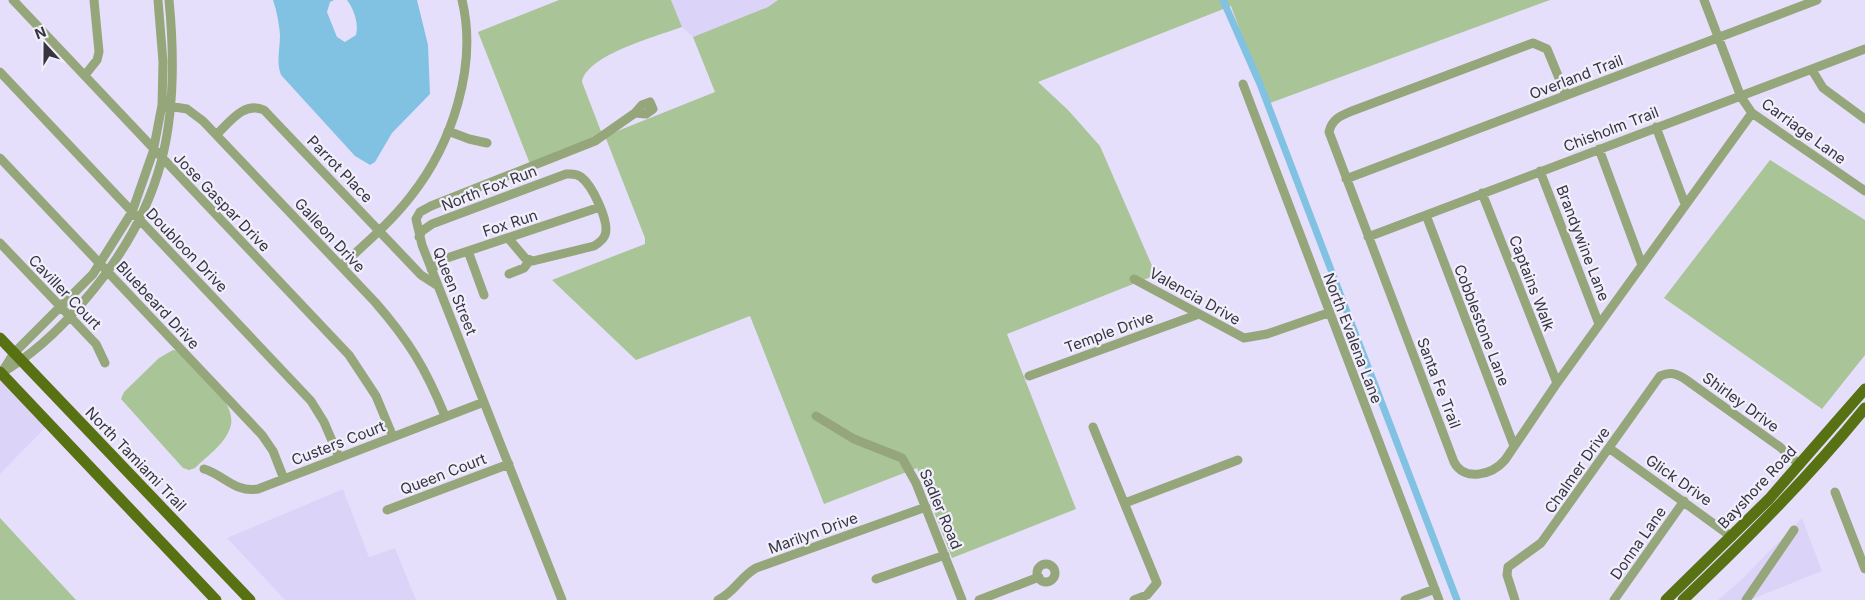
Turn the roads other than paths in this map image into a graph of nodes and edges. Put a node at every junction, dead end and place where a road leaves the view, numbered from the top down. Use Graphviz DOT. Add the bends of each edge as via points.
graph roads {
  1 [pos="13,0"];
  2 [pos="94,0"];
  3 [pos="158,0"];
  4 [pos="169,0"];
  5 [pos="1704,0"];
  6 [pos="1817,0"];
  7 [pos="464,1"];
  8 [pos="1718,38"];
  9 [pos="1865,49"];
  10 [pos="1812,70"];
  11 [pos="0,72"];
  12 [pos="85,75"];
  13 [pos="1243,84"];
  14 [pos="1566,95"];
  15 [pos="1741,97"];
  16 [pos="162,105"];
  17 [pos="172,106"];
  18 [pos="635,113"];
  19 [pos="1754,114"];
  20 [pos="1865,119"];
  21 [pos="1656,127"];
  22 [pos="448,130"];
  23 [pos="217,134"];
  24 [pos="487,143"];
  25 [pos="154,148"];
  26 [pos="1599,149"];
  27 [pos="0,158"];
  28 [pos="161,159"];
  29 [pos="1540,171"];
  30 [pos="1346,179"];
  31 [pos="1865,191"];
  32 [pos="1482,193"];
  33 [pos="1685,204"];
  34 [pos="600,207"];
  35 [pos="132,212"];
  36 [pos="1426,215"];
  37 [pos="139,220"];
  38 [pos="379,230"];
  39 [pos="419,237"];
  40 [pos="1368,237"];
  41 [pos="508,238"];
  42 [pos="0,243"];
  43 [pos="468,251"];
  44 [pos="530,260"];
  45 [pos="100,263"];
  46 [pos="1642,265"];
  47 [pos="341,266"];
  48 [pos="431,269"];
  49 [pos="108,273"];
  50 [pos="509,274"];
  51 [pos="1134,279"];
  52 [pos="438,286"];
  53 [pos="484,295"];
  54 [pos="62,307"];
  55 [pos="1328,312"];
  56 [pos="1199,314"];
  57 [pos="72,318"];
  58 [pos="1600,324"];
  59 [pos="0,338"];
  60 [pos="18,357"];
  61 [pos="104,363"];
  62 [pos="1,373"];
  63 [pos="1029,376"];
  64 [pos="1689,381"];
  65 [pos="1557,383"];
  66 [pos="1865,389"];
  67 [pos="484,402"];
  68 [pos="1865,408"];
  69 [pos="445,416"];
  70 [pos="816,416"];
  71 [pos="1093,427"];
  72 [pos="393,437"];
  73 [pos="1514,446"];
  74 [pos="1609,448"];
  75 [pos="339,457"];
  76 [pos="1238,460"];
  77 [pos="509,464"];
  78 [pos="1800,465"];
  79 [pos="204,469"];
  80 [pos="284,478"];
  81 [pos="1801,483"];
  82 [pos="1835,492"];
  83 [pos="1684,501"];
  84 [pos="1124,503"];
  85 [pos="926,507"];
  86 [pos="387,510"];
  87 [pos="1794,530"];
  88 [pos="1732,537"];
  89 [pos="945,555"];
  90 [pos="1865,569"];
  91 [pos="1039,577"];
  92 [pos="876,579"];
  93 [pos="1435,589"];
  94 [pos="216,600"];
  95 [pos="250,600"];
  96 [pos="562,600"];
  97 [pos="718,600"];
  98 [pos="962,600"];
  99 [pos="979,600"];
  100 [pos="1134,600"];
  101 [pos="1406,600"];
  102 [pos="1439,600"];
  103 [pos="1515,600"];
  104 [pos="1614,600"];
  105 [pos="1666,600"];
  106 [pos="1683,600"];
  107 [pos="1746,600"];
  1 -- 12 [label="street, Jose Gaspar Drive"];
  2 -- 12 [label="street" via="99,52"];
  3 -- 16 [label="street" via="163,62"];
  4 -- 17 [label="street" via="174,67"];
  5 -- 8 [label="street, Carriage Lane"];
  6 -- 8 [label="street, Overland Trail"];
  7 -- 22 [label="street" via="466,41 462,80"];
  8 -- 14 [label="street, Overland Trail"];
  8 -- 15 [label="street, Carriage Lane"];
  9 -- 10 [label="street, Chisholm Trail"];
  10 -- 15 [label="street, Chisholm Trail"];
  10 -- 20 [label="street" via="1823,88"];
  11 -- 35 [label="street, Doubloon Drive"];
  12 -- 25 [label="street, Jose Gaspar Drive"];
  13 -- 55 [label="street, North Evalena Lane"];
  14 -- 30 [label="street, Overland Trail"];
  14 -- 30 [label="street, Santa Fe Trail" via="1547,49 1533,43 1432,80 1352,111 1331,124 1330,140"];
  15 -- 19 [label="street, Carriage Lane"];
  15 -- 21 [label="street, Chisholm Trail"];
  16 -- 17 [label="street, Galleon Drive"];
  16 -- 25 [label="street"];
  17 -- 23 [label="street, Galleon Drive" via="196,114"];
  17 -- 28 [label="street"];
  18 -- 39 [label="street, Queen Street" via="595,141 420,212 416,219"];
  19 -- 31 [label="street, Carriage Lane"];
  19 -- 33 [label="street, Santa Fe Trail"];
  21 -- 26 [label="street, Chisholm Trail"];
  21 -- 33 [label="street"];
  22 -- 24 [label="street" via="469,140"];
  22 -- 38 [label="street" via="433,162 411,196"];
  23 -- 38 [label="street, Parrot Place" via="243,110 258,107 264,110"];
  23 -- 47 [label="street, Galleon Drive"];
  25 -- 28 [label="street, Jose Gaspar Drive"];
  25 -- 35 [label="street"];
  26 -- 29 [label="street, Chisholm Trail"];
  26 -- 46 [label="street"];
  27 -- 45 [label="street, Bluebeard Drive"];
  28 -- 37 [label="street"];
  28 -- 72 [label="street, Jose Gaspar Drive" via="349,356 376,396"];
  29 -- 32 [label="street, Chisholm Trail"];
  29 -- 58 [label="street, Brandywine Lane"];
  30 -- 40 [label="street, Santa Fe Trail"];
  32 -- 36 [label="street, Chisholm Trail"];
  32 -- 65 [label="street, Captains Walk"];
  33 -- 46 [label="street, Santa Fe Trail"];
  34 -- 39 [label="street, North Fox Run" via="582,178 566,174 432,224"];
  34 -- 41 [label="street, Fox Run"];
  34 -- 44 [label="street" via="606,226 600,242"];
  35 -- 37 [label="street, Doubloon Drive"];
  35 -- 45 [label="street"];
  36 -- 40 [label="street, Chisholm Trail"];
  36 -- 73 [label="street, Cobblestone Lane"];
  37 -- 49 [label="street"];
  37 -- 75 [label="street, Doubloon Drive" via="311,401"];
  38 -- 47 [label="street"];
  38 -- 52 [label="street, Parrot Place" via="421,274"];
  39 -- 48 [label="street, Queen Street"];
  40 -- 73 [label="street, Santa Fe Trail" via="1458,469 1471,475 1493,470"];
  41 -- 43 [label="street, Fox Run"];
  41 -- 44 [label="street"];
  42 -- 54 [label="street, Caviller Court"];
  43 -- 48 [label="street, Fox Run" via="440,261"];
  43 -- 53 [label="street"];
  44 -- 50 [label="street" via="524,268"];
  45 -- 49 [label="street, Bluebeard Drive"];
  45 -- 54 [label="street"];
  46 -- 58 [label="street, Santa Fe Trail"];
  47 -- 69 [label="street, Galleon Drive" via="408,342 431,380"];
  48 -- 52 [label="street, Queen Street"];
  49 -- 57 [label="street"];
  49 -- 80 [label="street, Bluebeard Drive" via="262,435 273,451"];
  51 -- 56 [label="street, Valencia Drive"];
  52 -- 67 [label="street, Queen Street"];
  54 -- 57 [label="street, Caviller Court"];
  54 -- 60 [label="street" via="42,324"];
  55 -- 56 [label="street, Valencia Drive" via="1267,334 1244,338"];
  55 -- 93 [label="street, North Evalena Lane"];
  56 -- 63 [label="street, Temple Drive"];
  57 -- 60 [label="street"];
  57 -- 61 [label="street, Caviller Court" via="96,344"];
  58 -- 65 [label="street, Santa Fe Trail"];
  59 -- 60 [label="main road, North Tamiami Trail"];
  60 -- 62 [label="street"];
  60 -- 95 [label="main road, North Tamiami Trail"];
  62 -- 94 [label="main road"];
  64 -- 74 [label="street, Chalmer Drive" via="1676,374 1660,376"];
  64 -- 78 [label="street, Shirley Drive"];
  65 -- 73 [label="street, Santa Fe Trail"];
  66 -- 78 [label="main road, Bayshore Road"];
  67 -- 69 [label="street, Custers Court"];
  67 -- 77 [label="street, Queen Street"];
  68 -- 81 [label="main road, Bayshore Road"];
  69 -- 72 [label="street, Custers Court"];
  70 -- 85 [label="street, Sadler Road" via="854,439 902,458"];
  71 -- 84 [label="street"];
  72 -- 75 [label="street, Custers Court"];
  74 -- 83 [label="street, Glick Drive"];
  74 -- 103 [label="street, Chalmer Drive" via="1541,543 1508,567 1507,576"];
  75 -- 80 [label="street, Custers Court"];
  76 -- 84 [label="street"];
  77 -- 86 [label="street, Queen Court"];
  77 -- 96 [label="street, Queen Street"];
  78 -- 81 [label="main road"];
  78 -- 88 [label="main road, Bayshore Road"];
  79 -- 80 [label="street, Custers Court" via="217,473 234,487 246,490 258,489"];
  81 -- 106 [label="main road, Bayshore Road"];
  82 -- 90 [label="street"];
  83 -- 88 [label="street, Glick Drive"];
  83 -- 104 [label="street, Donna Lane"];
  84 -- 100 [label="street" via="1156,582 1147,595"];
  85 -- 89 [label="street, Sadler Road"];
  85 -- 97 [label="street, Marilyn Drive" via="756,568 732,592"];
  87 -- 107 [label="street"];
  88 -- 105 [label="main road, Bayshore Road"];
  89 -- 92 [label="street"];
  89 -- 98 [label="street, Sadler Road"];
  91 -- 99 [label="street"];
  93 -- 101 [label="street"];
  93 -- 102 [label="street, North Evalena Lane"];
}
